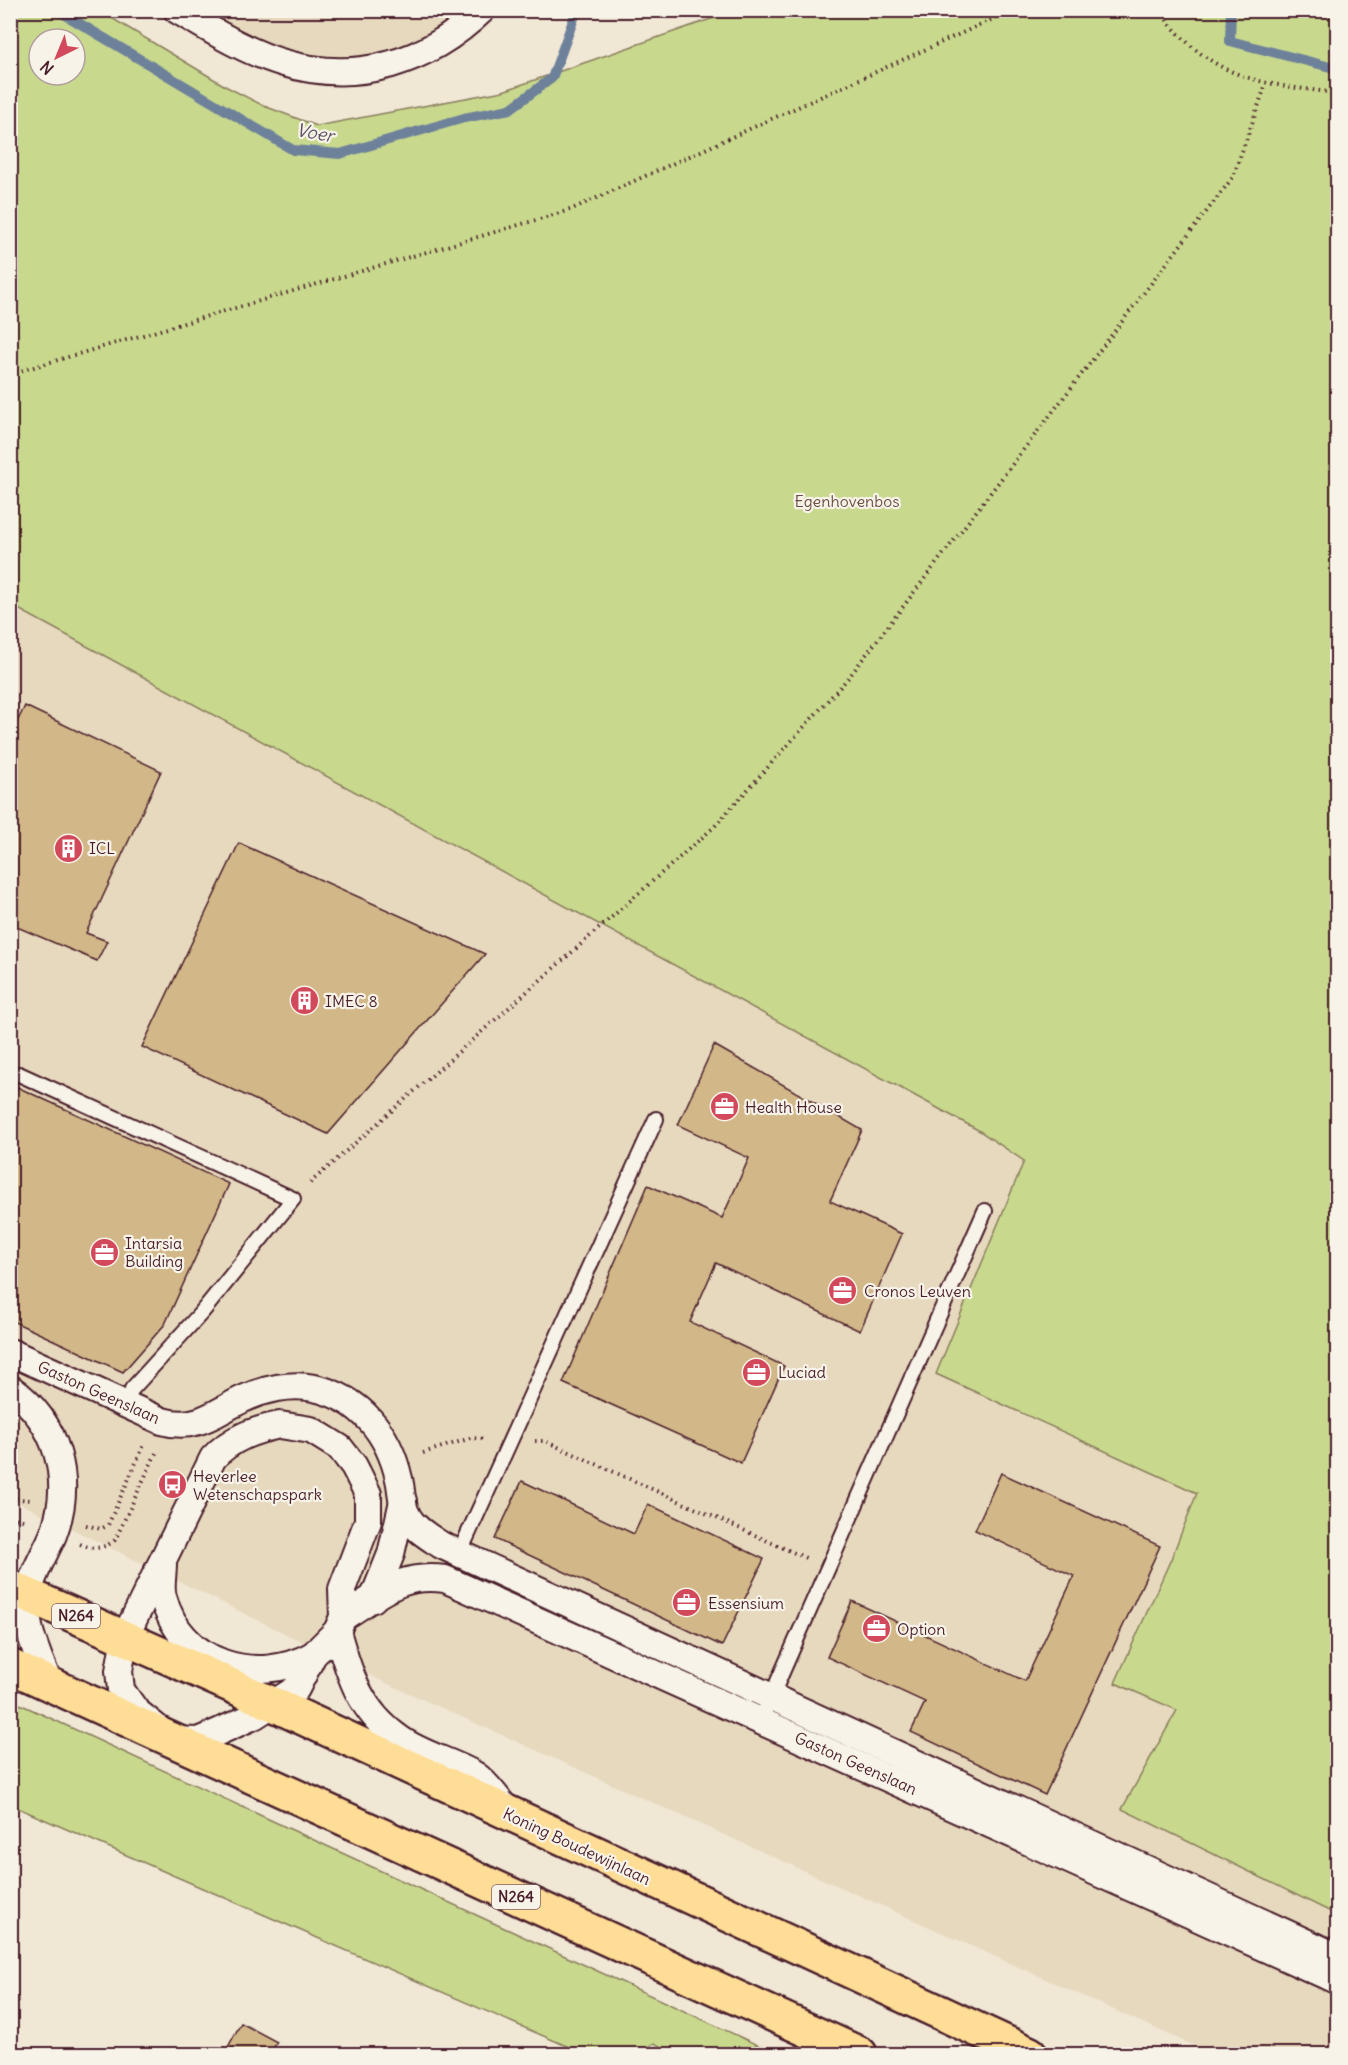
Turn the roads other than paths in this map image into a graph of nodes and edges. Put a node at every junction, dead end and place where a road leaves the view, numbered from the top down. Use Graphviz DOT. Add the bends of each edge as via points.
graph roads {
  1 [pos="177,10"];
  2 [pos="482,10"];
  3 [pos="19,1074"];
  4 [pos="656,1119"];
  5 [pos="985,1211"];
  6 [pos="10,1352"];
  7 [pos="10,1388"];
  8 [pos="132,1389"];
  9 [pos="403,1501"];
  10 [pos="459,1554"];
  11 [pos="163,1561"];
  12 [pos="19,1591"];
  13 [pos="373,1599"];
  14 [pos="340,1624"];
  15 [pos="125,1637"];
  16 [pos="313,1655"];
  17 [pos="10,1666"];
  18 [pos="49,1683"];
  19 [pos="273,1704"];
  20 [pos="766,1709"];
  21 [pos="172,1740"];
  22 [pos="512,1815"];
  23 [pos="1338,1957"];
  24 [pos="1338,1981"];
  25 [pos="860,2055"];
  26 [pos="1030,2055"];
  1 -- 2 [label="street" via="235,43 285,63 331,70 387,67 432,49"];
  3 -- 8 [label="lane" via="293,1199 202,1312"];
  4 -- 10 [label="lane"];
  5 -- 20 [label="lane"];
  6 -- 9 [label="street, Gaston Geenslaan" via="162,1421 177,1424 199,1423 240,1400 276,1389 315,1388 339,1397 362,1410 382,1434 395,1463"];
  7 -- 12 [label="street" via="27,1400 48,1427 62,1473 62,1507"];
  9 -- 10 [label="street, Gaston Geenslaan" via="407,1516 422,1532"];
  9 -- 13 [label="street, Gaston Geenslaan" via="391,1554"];
  10 -- 20 [label="street, Gaston Geenslaan"];
  11 -- 14 [label="street" via="200,1482 221,1450 255,1430 280,1425 311,1430 340,1448 368,1494 368,1521 342,1589"];
  11 -- 15 [label="street"];
  11 -- 16 [label="street" via="162,1596 179,1632 202,1653 236,1668 267,1670 294,1666"];
  12 -- 15 [label="highway, Koning Boudewijnlaan / N264"];
  12 -- 18 [label="street"];
  13 -- 14 [label="street, Gaston Geenslaan"];
  13 -- 20 [label="street, Gaston Geenslaan" via="387,1587 411,1578 445,1579"];
  14 -- 16 [label="street, Gaston Geenslaan"];
  14 -- 22 [label="street" via="351,1679 366,1706 400,1739 477,1776"];
  15 -- 19 [label="highway, Koning Boudewijnlaan / N264"];
  15 -- 21 [label="street" via="119,1671 121,1690 136,1711"];
  16 -- 19 [label="street, Gaston Geenslaan" via="296,1689"];
  17 -- 18 [label="highway, N264"];
  18 -- 21 [label="highway, N264"];
  19 -- 21 [label="street, Gaston Geenslaan" via="198,1741"];
  19 -- 22 [label="highway, Koning Boudewijnlaan / N264"];
  20 -- 23 [label="street, Gaston Geenslaan"];
  20 -- 24 [label="street, Gaston Geenslaan"];
  21 -- 25 [label="highway, N264"];
  22 -- 26 [label="highway, Koning Boudewijnlaan / N264"];
}
